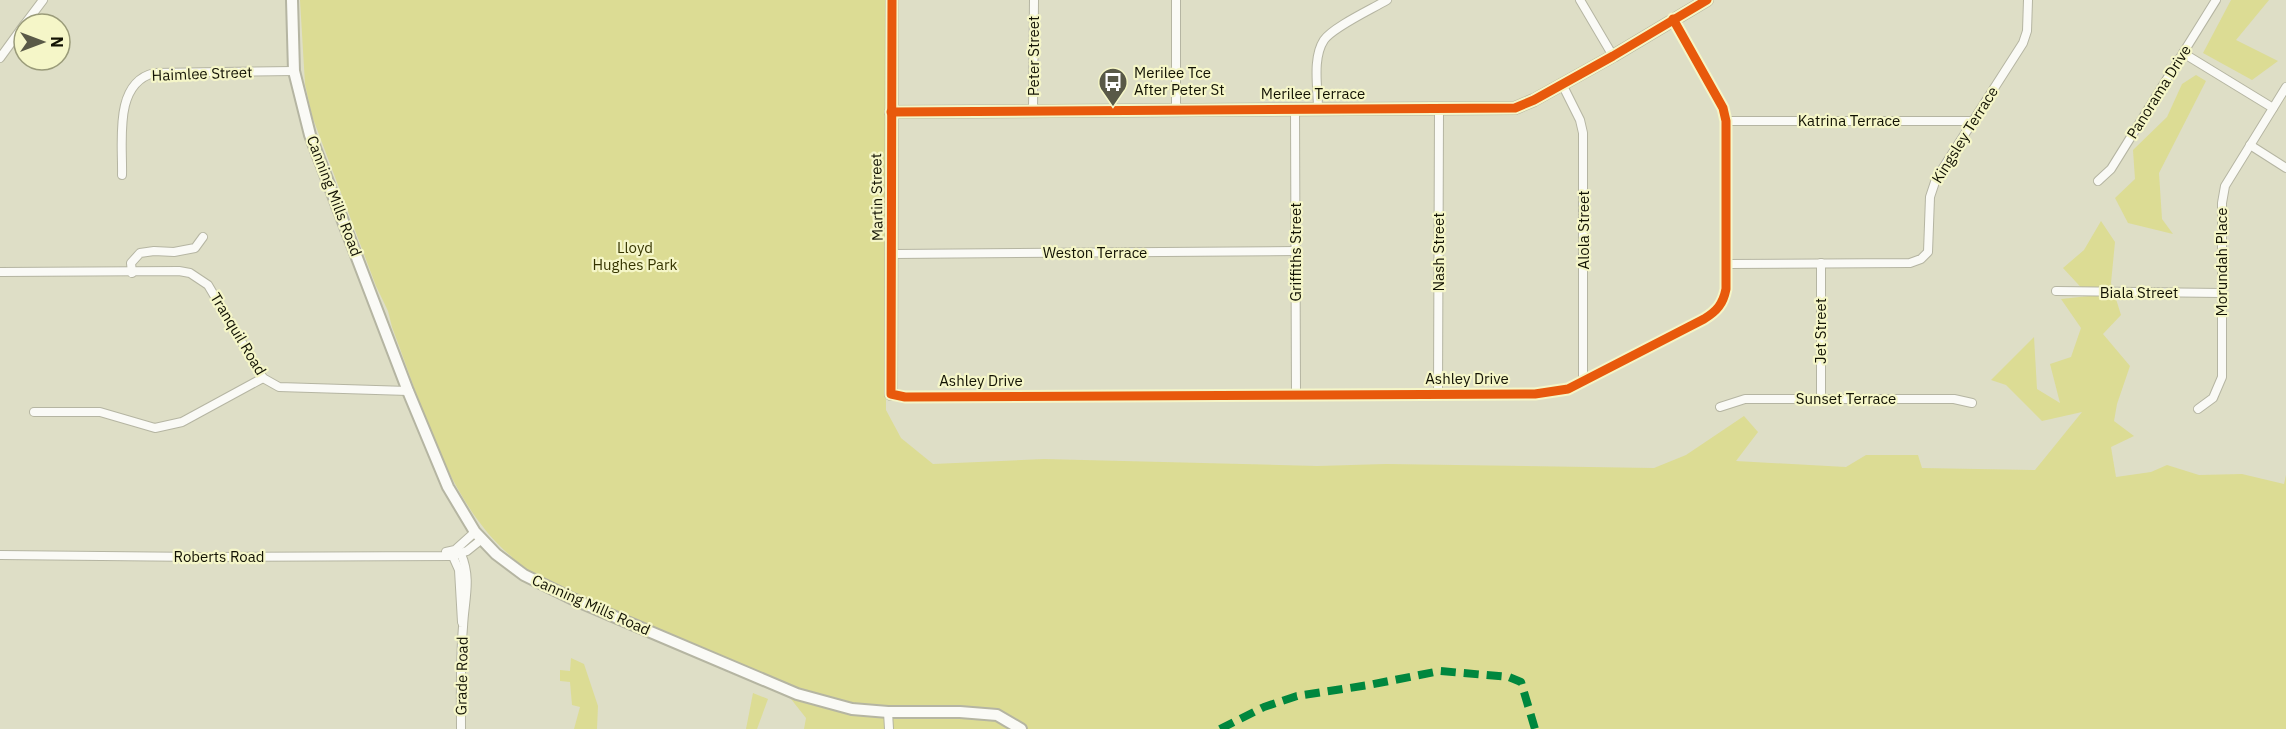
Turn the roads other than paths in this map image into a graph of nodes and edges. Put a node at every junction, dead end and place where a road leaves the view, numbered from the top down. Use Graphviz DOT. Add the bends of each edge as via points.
graph roads {
  1 [pos="43,0"];
  2 [pos="292,0"];
  3 [pos="891,0"];
  4 [pos="1034,0"];
  5 [pos="1176,0"];
  6 [pos="1387,0"];
  7 [pos="1580,0"];
  8 [pos="1707,0"];
  9 [pos="2028,0"];
  10 [pos="2216,0"];
  11 [pos="34,12"];
  12 [pos="1674,19"];
  13 [pos="12,42"];
  14 [pos="2183,53"];
  15 [pos="1613,56"];
  16 [pos="0,58"];
  17 [pos="294,71"];
  18 [pos="1562,84"];
  19 [pos="2286,87"];
  20 [pos="2272,108"];
  21 [pos="1295,109"];
  22 [pos="1318,109"];
  23 [pos="1439,109"];
  24 [pos="1176,110"];
  25 [pos="1033,111"];
  26 [pos="891,112"];
  27 [pos="1726,122"];
  28 [pos="1971,122"];
  29 [pos="2250,146"];
  30 [pos="2286,168"];
  31 [pos="123,175"];
  32 [pos="2098,181"];
  33 [pos="203,237"];
  34 [pos="1297,251"];
  35 [pos="893,254"];
  36 [pos="1821,263"];
  37 [pos="1726,264"];
  38 [pos="0,272"];
  39 [pos="132,273"];
  40 [pos="2056,291"];
  41 [pos="2221,293"];
  42 [pos="262,378"];
  43 [pos="1582,381"];
  44 [pos="408,391"];
  45 [pos="891,394"];
  46 [pos="1296,394"];
  47 [pos="1438,395"];
  48 [pos="1821,399"];
  49 [pos="1972,404"];
  50 [pos="1720,407"];
  51 [pos="2198,409"];
  52 [pos="34,412"];
  53 [pos="479,536"];
  54 [pos="455,553"];
  55 [pos="0,555"];
  56 [pos="888,712"];
  57 [pos="461,729"];
  58 [pos="889,729"];
  59 [pos="1021,729"];
  1 -- 11 [label="street"];
  2 -- 17 [label="street, Canning Mills Road"];
  3 -- 26 [label="street, Martin Street"];
  4 -- 25 [label="street, Peter Street"];
  5 -- 24 [label="street"];
  6 -- 22 [label="street" via="1324,40 1318,59"];
  7 -- 15 [label="street"];
  8 -- 12 [label="street, Merilee Terrace"];
  9 -- 28 [label="street, Kingsley Terrace" via="2023,43"];
  10 -- 14 [label="street, Panorama Drive"];
  12 -- 15 [label="street, Merilee Terrace"];
  12 -- 27 [label="street, Ashley Drive" via="1723,108"];
  13 -- 16 [label="street"];
  14 -- 20 [label="street"];
  14 -- 32 [label="street, Panorama Drive" via="2111,169"];
  15 -- 18 [label="street, Merilee Terrace"];
  17 -- 31 [label="street, Haimlee Street" via="146,75 133,86 126,104"];
  17 -- 44 [label="street, Canning Mills Road" via="310,135"];
  18 -- 23 [label="street, Merilee Terrace" via="1515,108"];
  18 -- 43 [label="street, Alola Street" via="1583,133"];
  19 -- 20 [label="street, Morundah Place"];
  20 -- 29 [label="street, Morundah Place"];
  21 -- 22 [label="street, Merilee Terrace"];
  21 -- 24 [label="street, Merilee Terrace"];
  21 -- 34 [label="street, Griffiths Street"];
  22 -- 23 [label="street, Merilee Terrace"];
  23 -- 47 [label="street, Nash Street"];
  24 -- 25 [label="street, Merilee Terrace"];
  25 -- 26 [label="street, Merilee Terrace"];
  26 -- 35 [label="street, Martin Street"];
  27 -- 28 [label="street, Katrina Terrace"];
  27 -- 37 [label="street, Ashley Drive"];
  28 -- 36 [label="street, Kingsley Terrace" via="1933,186 1926,254 1910,263"];
  29 -- 30 [label="street"];
  29 -- 41 [label="street, Morundah Place" via="2223,194"];
  33 -- 39 [label="street" via="195,248 140,253 131,263"];
  34 -- 35 [label="street, Weston Terrace"];
  34 -- 46 [label="street, Griffiths Street"];
  35 -- 45 [label="street, Martin Street"];
  36 -- 37 [label="street, Kingsley Terrace"];
  36 -- 48 [label="street, Jet Street"];
  37 -- 43 [label="street, Ashley Drive" via="1724,300 1710,315"];
  38 -- 39 [label="street, Tranquil Road"];
  39 -- 42 [label="street, Tranquil Road" via="179,271 208,285"];
  40 -- 41 [label="street, Biala Street"];
  41 -- 51 [label="street, Morundah Place" via="2222,377 2213,398"];
  42 -- 44 [label="street, Tranquil Road" via="279,387"];
  42 -- 52 [label="street" via="182,422 155,428 100,412"];
  43 -- 47 [label="street, Ashley Drive" via="1568,389 1535,394"];
  44 -- 53 [label="street, Canning Mills Road" via="448,487"];
  45 -- 46 [label="street, Ashley Drive"];
  46 -- 47 [label="street, Ashley Drive"];
  48 -- 49 [label="street, Sunset Terrace" via="1954,399"];
  48 -- 50 [label="street, Sunset Terrace" via="1745,399"];
  53 -- 54 [label="street, Roberts Road"];
  53 -- 56 [label="street, Canning Mills Road" via="524,575 575,600 772,684 823,702"];
  54 -- 55 [label="street, Roberts Road"];
  54 -- 57 [label="street, Grade Road" via="468,579"];
  56 -- 58 [label="street"];
  56 -- 59 [label="street, Canning Mills Road" via="997,716"];
}
